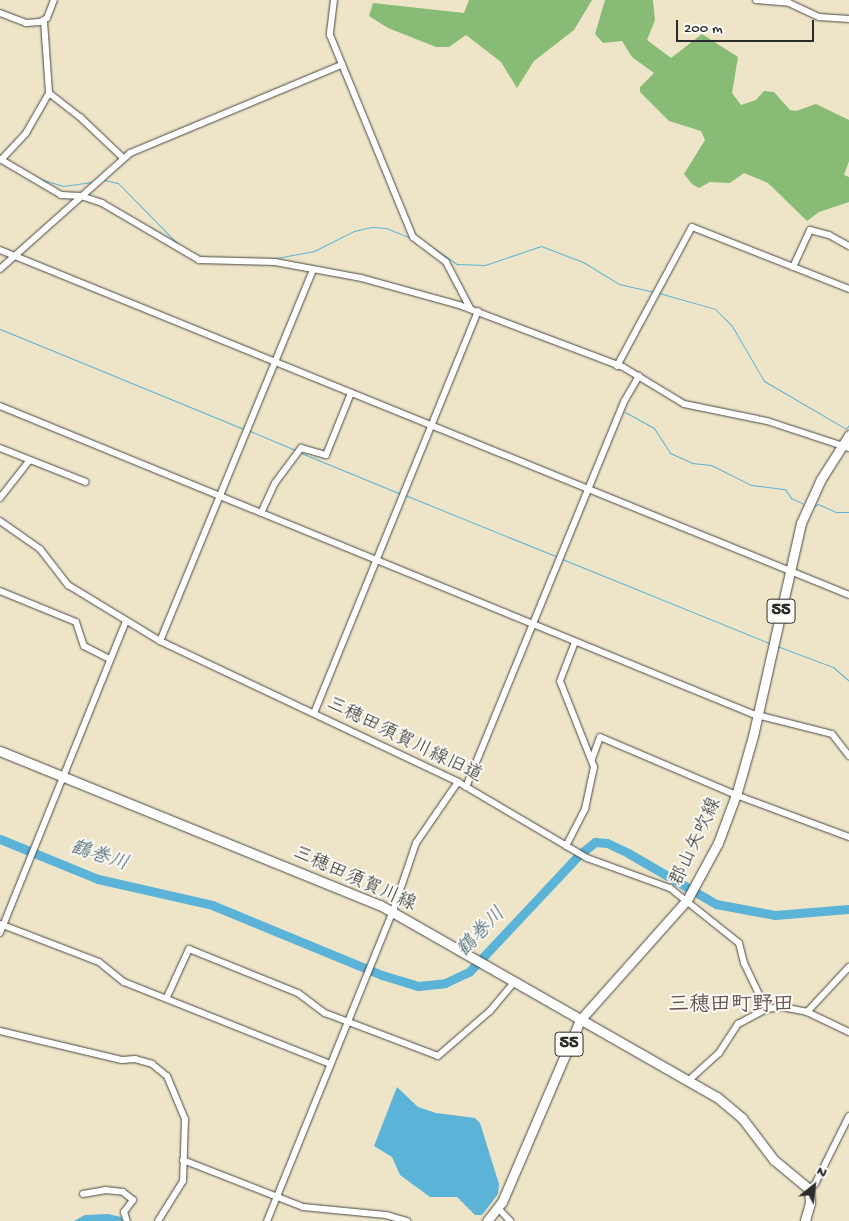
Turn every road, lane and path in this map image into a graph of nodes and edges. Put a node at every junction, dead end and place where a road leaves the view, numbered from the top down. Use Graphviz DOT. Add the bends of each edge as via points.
graph roads {
  1 [pos="54,0"];
  2 [pos="334,0"];
  3 [pos="756,0"];
  4 [pos="0,13"];
  5 [pos="849,19"];
  6 [pos="44,21"];
  7 [pos="341,65"];
  8 [pos="49,93"];
  9 [pos="122,158"];
  10 [pos="0,159"];
  11 [pos="81,196"];
  12 [pos="849,246"];
  13 [pos="0,250"];
  14 [pos="14,256"];
  15 [pos="793,267"];
  16 [pos="0,269"];
  17 [pos="313,270"];
  18 [pos="849,289"];
  19 [pos="470,308"];
  20 [pos="478,311"];
  21 [pos="275,362"];
  22 [pos="617,366"];
  23 [pos="639,376"];
  24 [pos="351,393"];
  25 [pos="0,406"];
  26 [pos="431,426"];
  27 [pos="849,435"];
  28 [pos="846,447"];
  29 [pos="0,448"];
  30 [pos="29,461"];
  31 [pos="86,482"];
  32 [pos="588,490"];
  33 [pos="220,497"];
  34 [pos="0,498"];
  35 [pos="261,513"];
  36 [pos="0,521"];
  37 [pos="376,561"];
  38 [pos="790,573"];
  39 [pos="0,591"];
  40 [pos="849,595"];
  41 [pos="126,620"];
  42 [pos="533,625"];
  43 [pos="160,640"];
  44 [pos="575,642"];
  45 [pos="110,659"];
  46 [pos="314,713"];
  47 [pos="757,716"];
  48 [pos="0,751"];
  49 [pos="849,756"];
  50 [pos="592,759"];
  51 [pos="63,778"];
  52 [pos="458,782"];
  53 [pos="466,787"];
  54 [pos="736,795"];
  55 [pos="849,838"];
  56 [pos="566,846"];
  57 [pos="691,893"];
  58 [pos="393,912"];
  59 [pos="2,924"];
  60 [pos="0,933"];
  61 [pos="849,968"];
  62 [pos="515,981"];
  63 [pos="167,997"];
  64 [pos="766,1009"];
  65 [pos="807,1012"];
  66 [pos="580,1020"];
  67 [pos="348,1021"];
  68 [pos="0,1031"];
  69 [pos="849,1032"];
  70 [pos="330,1064"];
  71 [pos="688,1082"];
  72 [pos="849,1116"];
  73 [pos="183,1160"];
  74 [pos="809,1189"];
  75 [pos="83,1194"];
  76 [pos="277,1196"];
  77 [pos="498,1208"];
  78 [pos="127,1221"];
  79 [pos="158,1221"];
  80 [pos="267,1221"];
  81 [pos="407,1221"];
  82 [pos="487,1221"];
  83 [pos="510,1221"];
  84 [pos="805,1221"];
  1 -- 6 [label="street"];
  2 -- 7 [label="street" via="330,35"];
  3 -- 5 [label="street" via="789,3 819,17"];
  4 -- 6 [label="street" via="26,23"];
  6 -- 8 [label="street"];
  7 -- 9 [label="street" via="152,141"];
  7 -- 19 [label="street" via="413,237 446,262"];
  8 -- 9 [label="street" via="80,117"];
  8 -- 10 [label="street" via="26,133"];
  9 -- 11 [label="street"];
  10 -- 11 [label="street" via="61,195"];
  11 -- 14 [label="street"];
  11 -- 17 [label="street" via="102,202 199,260 265,261"];
  12 -- 15 [label="street" via="829,235 810,230"];
  13 -- 14 [label="street"];
  14 -- 16 [label="street"];
  14 -- 21 [label="street"];
  15 -- 18 [label="street"];
  15 -- 22 [label="street" via="690,228"];
  17 -- 19 [label="street" via="362,278"];
  17 -- 21 [label="street"];
  19 -- 20 [label="street"];
  20 -- 22 [label="street"];
  20 -- 26 [label="street"];
  21 -- 24 [label="street"];
  21 -- 33 [label="street"];
  22 -- 23 [label="street"];
  23 -- 28 [label="street" via="684,404 767,421"];
  23 -- 32 [label="street" via="625,400"];
  24 -- 26 [label="street"];
  24 -- 35 [label="street" via="326,455 301,448 275,483"];
  25 -- 33 [label="street"];
  26 -- 32 [label="street"];
  26 -- 37 [label="street"];
  27 -- 28 [label="main road, 郡山矢吹線 / 55"];
  28 -- 38 [label="main road, 郡山矢吹線 / 55" via="807,508"];
  29 -- 30 [label="street"];
  30 -- 31 [label="street"];
  30 -- 34 [label="street"];
  32 -- 38 [label="street"];
  32 -- 42 [label="street"];
  33 -- 35 [label="street"];
  33 -- 43 [label="street"];
  35 -- 37 [label="street"];
  36 -- 41 [label="street, 三穂田須賀川線旧道" via="40,549 68,585"];
  37 -- 42 [label="street"];
  37 -- 46 [label="street"];
  38 -- 40 [label="street"];
  38 -- 47 [label="main road, 郡山矢吹線 / 55"];
  39 -- 45 [label="street" via="76,622 84,646"];
  41 -- 43 [label="street, 三穂田須賀川線旧道"];
  41 -- 45 [label="street"];
  42 -- 44 [label="street"];
  42 -- 53 [label="street"];
  43 -- 46 [label="street, 三穂田須賀川線旧道"];
  44 -- 47 [label="street"];
  44 -- 50 [label="street" via="560,681"];
  45 -- 51 [label="street"];
  46 -- 52 [label="street, 三穂田須賀川線旧道"];
  47 -- 49 [label="street" via="832,734"];
  47 -- 54 [label="main road, 郡山矢吹線 / 55"];
  48 -- 51 [label="main road, 三穂田須賀川線"];
  50 -- 54 [label="street" via="600,737"];
  50 -- 56 [label="street" via="594,768 587,805"];
  51 -- 58 [label="main road, 三穂田須賀川線"];
  51 -- 59 [label="street"];
  52 -- 53 [label="street, 三穂田須賀川線旧道"];
  52 -- 58 [label="street" via="421,834"];
  53 -- 56 [label="street, 三穂田須賀川線旧道"];
  54 -- 55 [label="street"];
  54 -- 57 [label="main road, 郡山矢吹線 / 55" via="721,836"];
  56 -- 57 [label="street, 三穂田須賀川線旧道" via="587,858"];
  57 -- 64 [label="street, 三穂田須賀川線旧道" via="739,943 744,963"];
  57 -- 66 [label="main road, 郡山矢吹線 / 55"];
  58 -- 62 [label="main road, 三穂田須賀川線"];
  58 -- 67 [label="street"];
  59 -- 60 [label="street"];
  59 -- 63 [label="street" via="99,962 118,979"];
  61 -- 65 [label="street"];
  62 -- 66 [label="main road, 三穂田須賀川線"];
  62 -- 67 [label="street" via="490,1012 438,1056"];
  63 -- 67 [label="street" via="189,949 298,994 322,1011"];
  63 -- 70 [label="street"];
  64 -- 65 [label="street"];
  64 -- 71 [label="street" via="738,1024 719,1054"];
  65 -- 69 [label="street"];
  66 -- 71 [label="main road, 三穂田須賀川線"];
  66 -- 77 [label="main road, 郡山矢吹線 / 55"];
  67 -- 70 [label="street"];
  68 -- 73 [label="street" via="122,1060 135,1059 159,1069 170,1081 185,1119"];
  70 -- 76 [label="street"];
  71 -- 74 [label="main road, 三穂田須賀川線" via="732,1108 774,1160"];
  72 -- 74 [label="street"];
  73 -- 76 [label="street"];
  73 -- 79 [label="street" via="183,1181"];
  74 -- 84 [label="main road" via="810,1203"];
  75 -- 78 [label="street" via="105,1190 123,1192 132,1200 124,1212"];
  76 -- 80 [label="street"];
  76 -- 81 [label="street" via="318,1210 378,1214"];
  77 -- 82 [label="main road, 郡山矢吹線 / 55"];
  77 -- 83 [label="street"];
}
